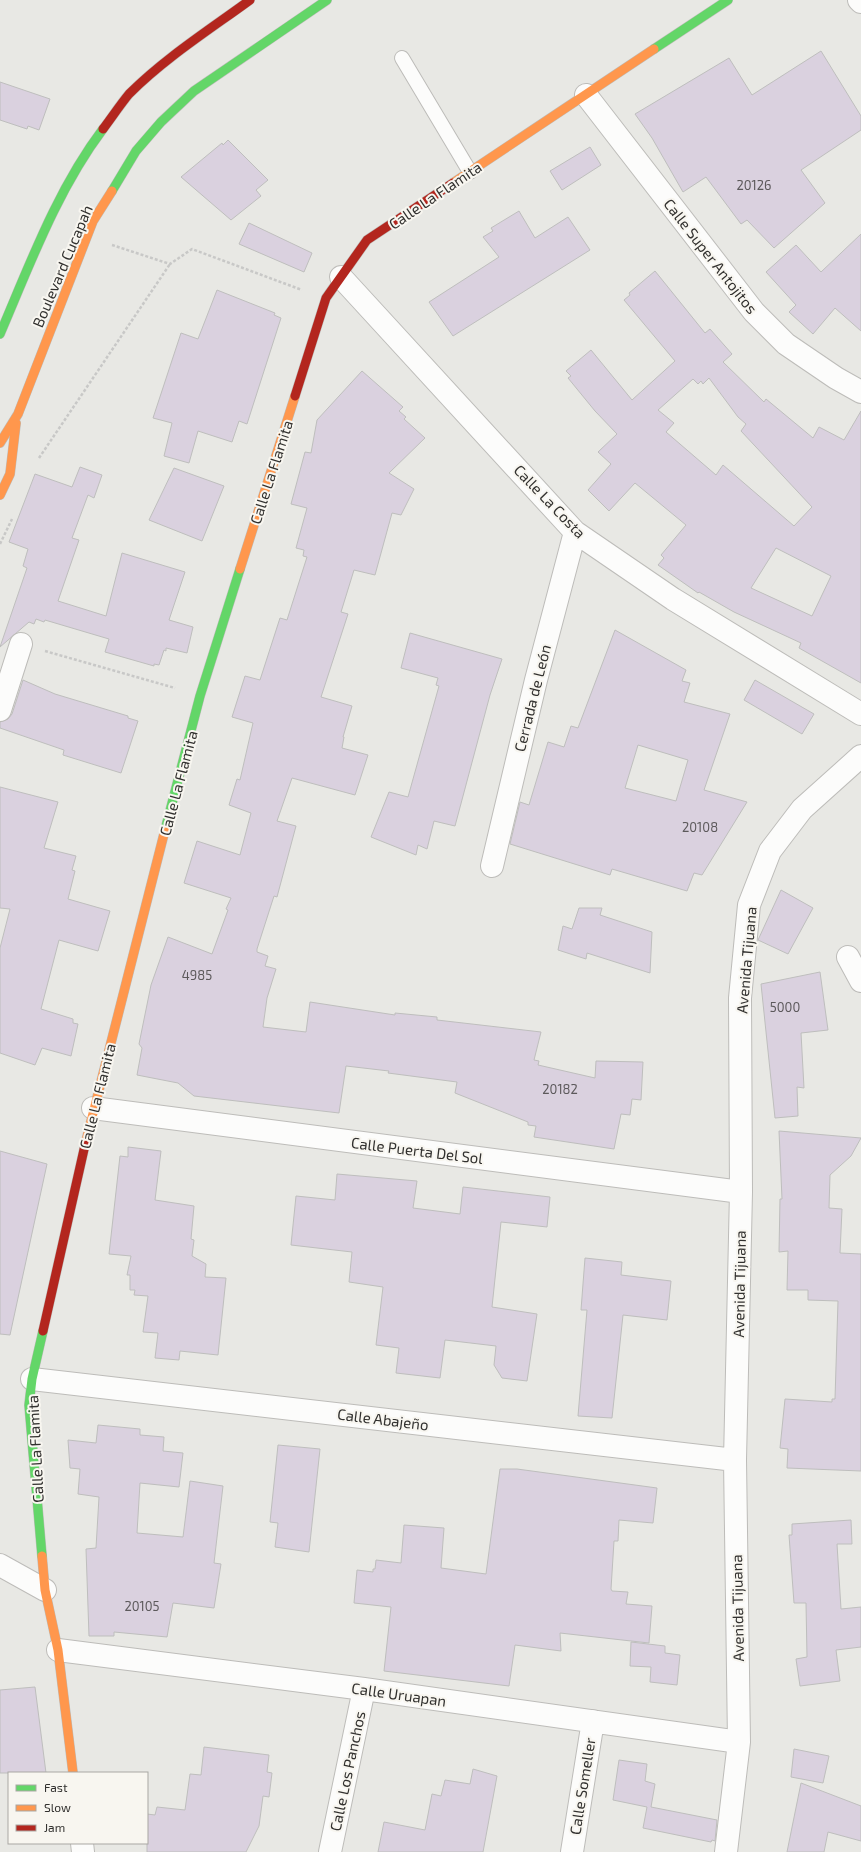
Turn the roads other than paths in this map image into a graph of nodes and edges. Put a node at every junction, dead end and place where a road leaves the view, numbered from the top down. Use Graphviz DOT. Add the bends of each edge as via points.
graph roads {
  1 [pos="250,0"];
  2 [pos="327,0"];
  3 [pos="728,0"];
  4 [pos="402,58"];
  5 [pos="586,95"];
  6 [pos="470,172"];
  7 [pos="341,277"];
  8 [pos="0,334"];
  9 [pos="861,392"];
  10 [pos="18,414"];
  11 [pos="0,443"];
  12 [pos="0,495"];
  13 [pos="575,532"];
  14 [pos="21,644"];
  15 [pos="0,710"];
  16 [pos="861,714"];
  17 [pos="861,756"];
  18 [pos="492,866"];
  19 [pos="848,957"];
  20 [pos="861,981"];
  21 [pos="93,1108"];
  22 [pos="741,1192"];
  23 [pos="32,1379"];
  24 [pos="735,1460"];
  25 [pos="0,1565"];
  26 [pos="45,1590"];
  27 [pos="58,1650"];
  28 [pos="364,1689"];
  29 [pos="592,1721"];
  30 [pos="739,1742"];
  31 [pos="73,1772"];
  32 [pos="330,1852"];
  33 [pos="572,1852"];
  34 [pos="726,1852"];
  1 -- 8 [label="street, Boulevard Cucapah" via="161,65 132,92 105,126 80,161 60,197"];
  2 -- 10 [label="street, Boulevard Cucapah" via="194,91 161,122 136,151 93,221"];
  3 -- 5 [label="street, Calle La Flamita"];
  4 -- 6 [label="lane"];
  5 -- 6 [label="street, Calle La Flamita"];
  5 -- 9 [label="street, Calle Super Antojitos" via="754,312 786,344"];
  6 -- 7 [label="street, Calle La Flamita" via="367,240"];
  7 -- 13 [label="street, Calle La Costa"];
  7 -- 21 [label="street, Calle La Flamita" via="326,298 200,696"];
  10 -- 11 [label="street, Boulevard Cucapah"];
  10 -- 12 [label="street" via="10,474"];
  13 -- 16 [label="street, Calle La Costa" via="673,599"];
  13 -- 18 [label="street, Cerrada de León" via="536,680"];
  14 -- 15 [label="street"];
  17 -- 22 [label="street, Avenida Tijuana" via="802,809 770,852 749,905 740,998"];
  19 -- 20 [label="street"];
  21 -- 22 [label="street, Calle Puerta Del Sol"];
  21 -- 23 [label="street, Calle La Flamita"];
  22 -- 24 [label="street, Avenida Tijuana"];
  23 -- 24 [label="street, Calle Abajeño"];
  23 -- 26 [label="street, Calle La Flamita" via="29,1404"];
  24 -- 30 [label="street, Avenida Tijuana"];
  25 -- 26 [label="street"];
  26 -- 27 [label="street, Calle La Flamita"];
  27 -- 28 [label="street, Calle Uruapan"];
  27 -- 31 [label="street, Calle La Flamita"];
  28 -- 29 [label="street, Calle Uruapan"];
  28 -- 32 [label="street, Calle Los Panchos"];
  29 -- 30 [label="street, Calle Uruapan"];
  29 -- 33 [label="street, Calle Someller"];
  30 -- 34 [label="street, Avenida Tijuana"];
}
